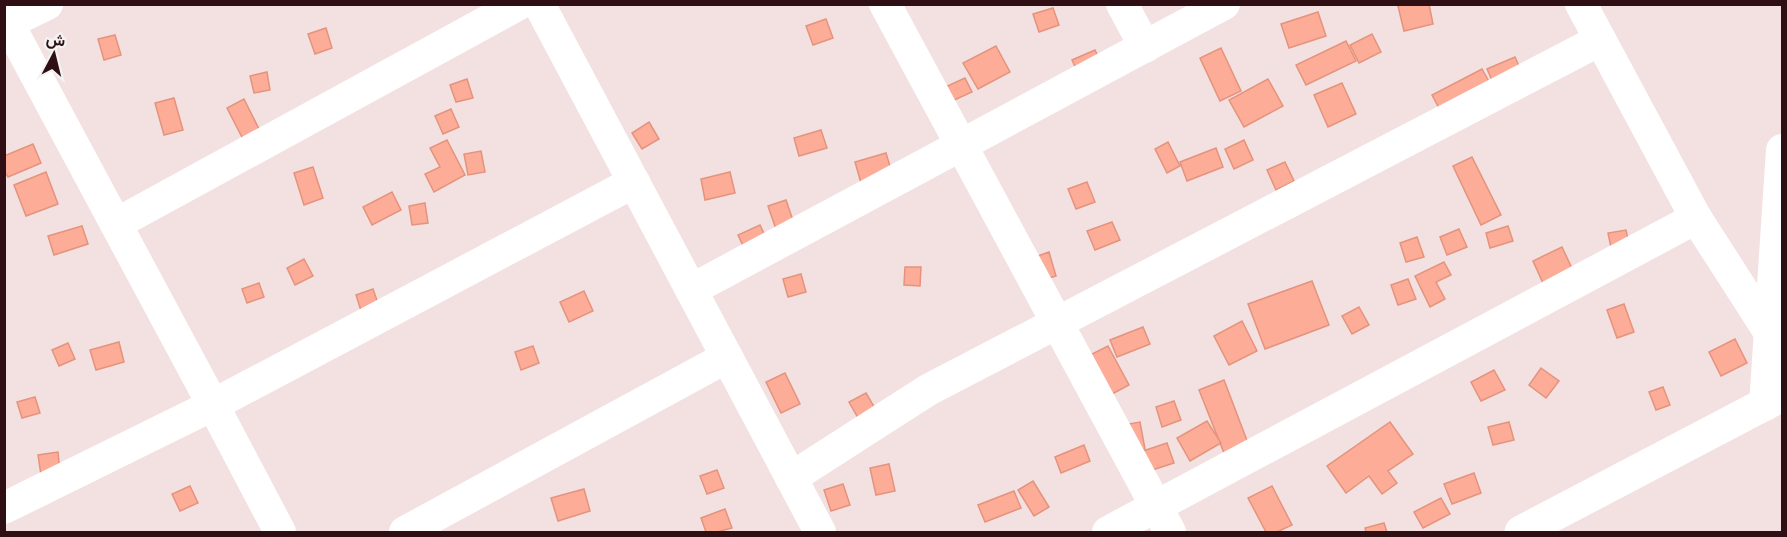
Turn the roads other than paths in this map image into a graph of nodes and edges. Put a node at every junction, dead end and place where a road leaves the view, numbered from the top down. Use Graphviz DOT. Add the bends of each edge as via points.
graph roads {
  1 [pos="47,4"];
  2 [pos="519,4"];
  3 [pos="540,4"];
  4 [pos="885,4"];
  5 [pos="1122,4"];
  6 [pos="1224,4"];
  7 [pos="1581,4"];
  8 [pos="6,24"];
  9 [pos="1600,40"];
  10 [pos="1145,47"];
  11 [pos="961,146"];
  12 [pos="1782,150"];
  13 [pos="634,182"];
  14 [pos="1696,218"];
  15 [pos="116,224"];
  16 [pos="691,290"];
  17 [pos="1056,323"];
  18 [pos="1770,333"];
  19 [pos="727,357"];
  20 [pos="1774,400"];
  21 [pos="213,405"];
  22 [pos="791,478"];
  23 [pos="4,508"];
  24 [pos="1163,520"];
  25 [pos="280,532"];
  26 [pos="405,532"];
  27 [pos="820,532"];
  28 [pos="1108,532"];
  29 [pos="1521,532"];
  1 -- 8 [label="street"];
  2 -- 15 [label="street"];
  3 -- 13 [label="street"];
  4 -- 11 [label="street"];
  5 -- 10 [label="street"];
  6 -- 10 [label="street"];
  7 -- 9 [label="street"];
  8 -- 15 [label="street"];
  9 -- 14 [label="street"];
  9 -- 17 [label="street"];
  10 -- 11 [label="street"];
  11 -- 16 [label="street"];
  11 -- 17 [label="street"];
  12 -- 18 [label="street"];
  13 -- 16 [label="street"];
  13 -- 21 [label="street"];
  14 -- 18 [label="street"];
  14 -- 24 [label="street"];
  15 -- 21 [label="street"];
  16 -- 19 [label="street"];
  17 -- 22 [label="street" via="928,390"];
  17 -- 24 [label="street"];
  18 -- 20 [label="street"];
  19 -- 22 [label="street"];
  19 -- 26 [label="street"];
  20 -- 29 [label="main road"];
  21 -- 23 [label="street"];
  21 -- 25 [label="street"];
  22 -- 27 [label="street"];
  24 -- 28 [label="street"];
}
